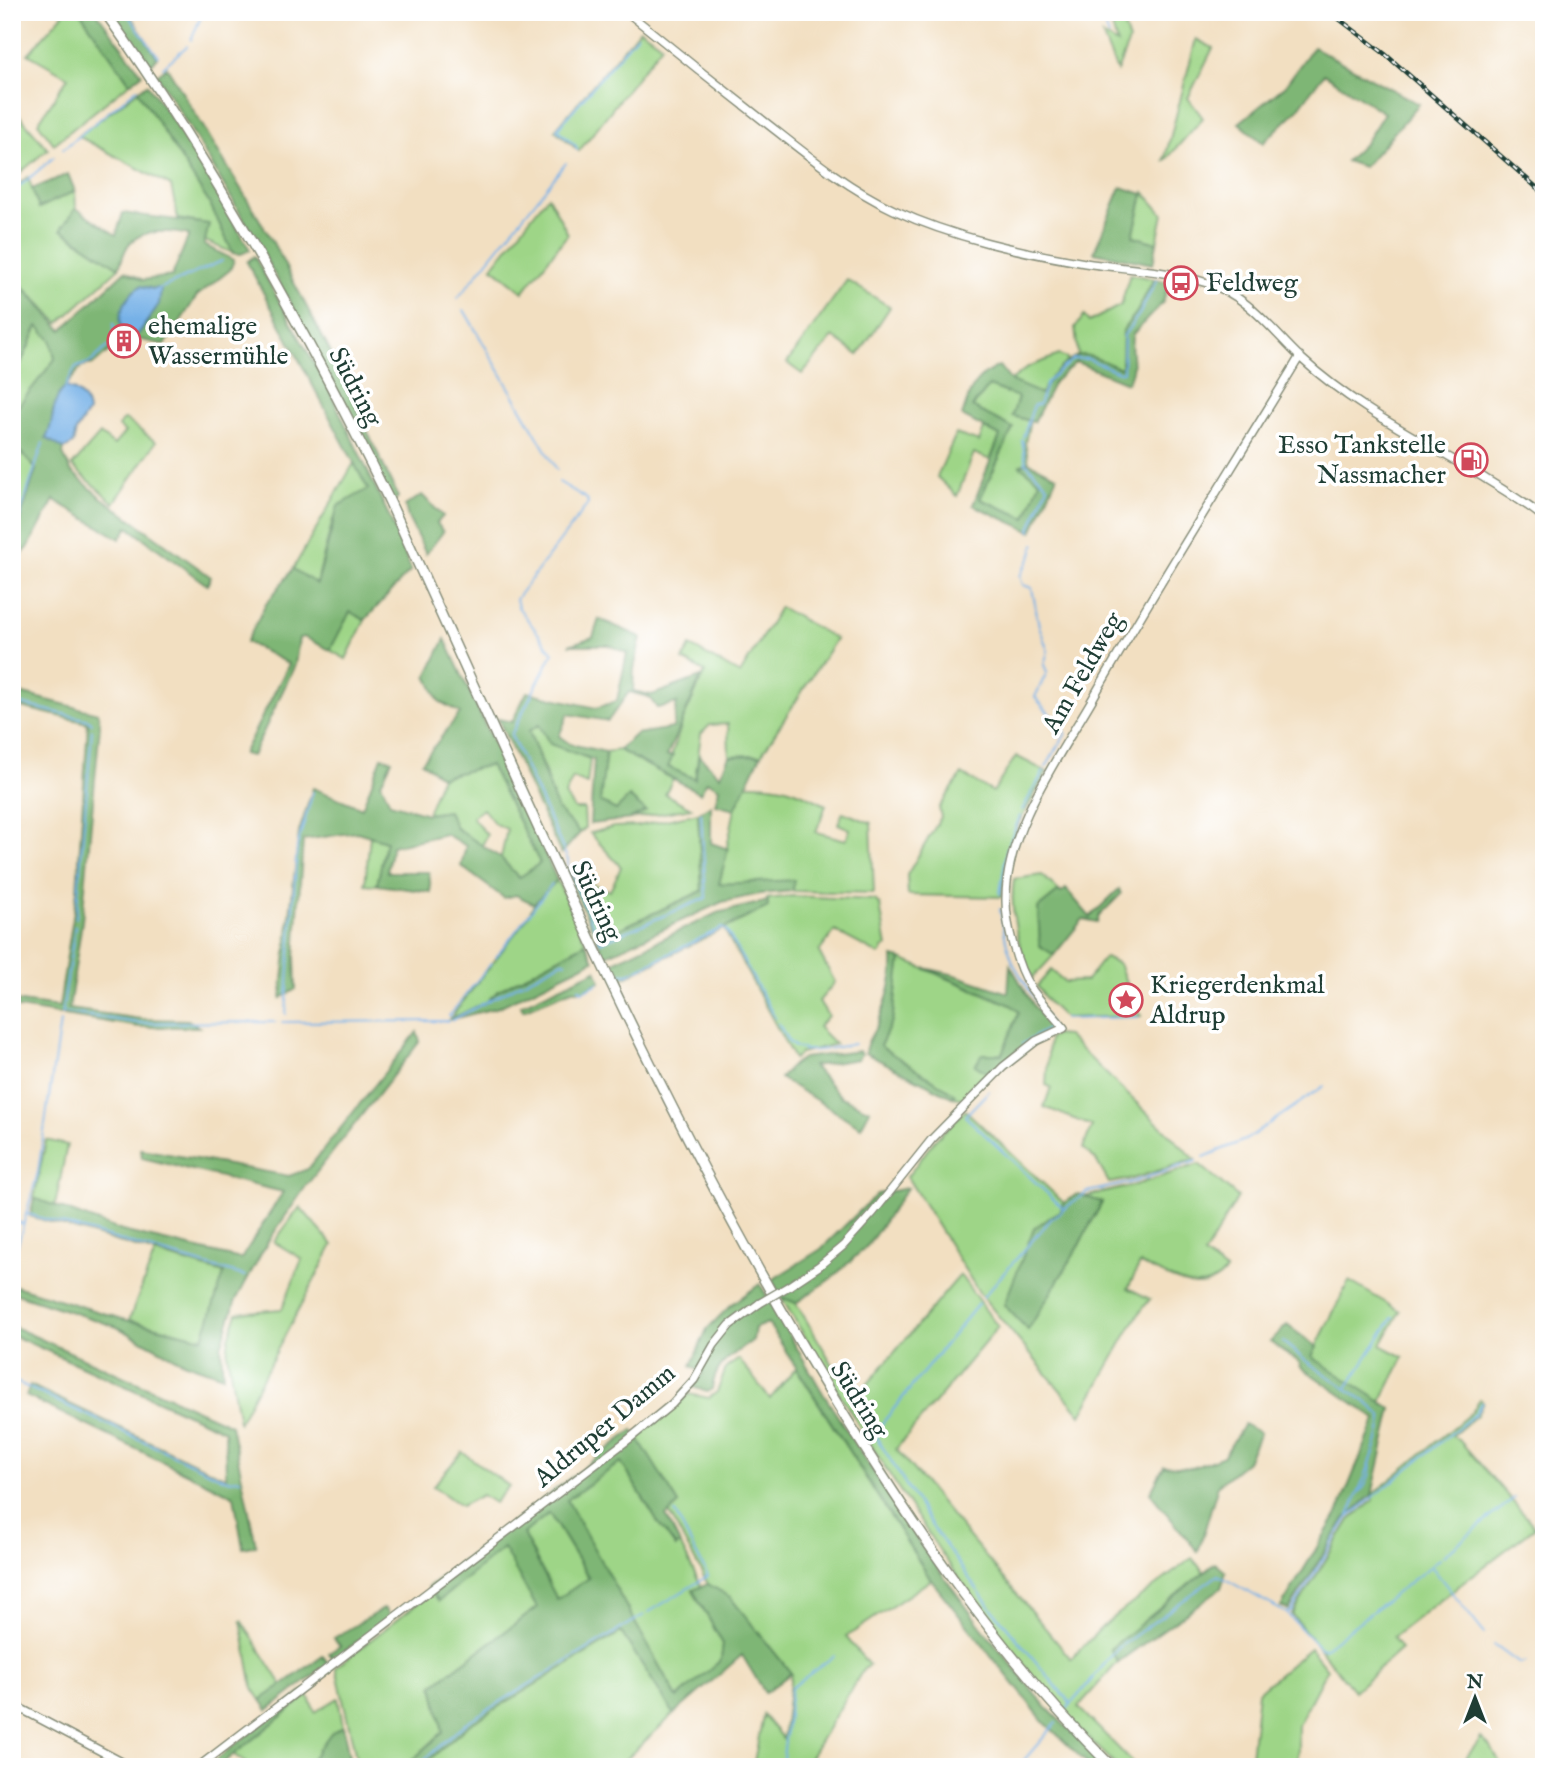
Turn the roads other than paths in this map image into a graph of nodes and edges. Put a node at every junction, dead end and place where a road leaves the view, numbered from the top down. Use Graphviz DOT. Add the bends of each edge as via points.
graph roads {
  1 [pos="105,12"];
  2 [pos="627,12"];
  3 [pos="1300,356"];
  4 [pos="1544,518"];
  5 [pos="1064,1028"];
  6 [pos="12,1704"];
  7 [pos="131,1767"];
  8 [pos="198,1767"];
  9 [pos="1112,1767"];
  1 -- 9 [label="main road, Südring" via="252,241 345,412 633,1030 802,1346 965,1598 1032,1682"];
  2 -- 3 [label="street" via="792,144 891,209 1014,249 1208,283 1254,310"];
  3 -- 4 [label="street" via="1332,385"];
  3 -- 5 [label="street, Am Feldweg" via="1126,639 1023,825 1009,866 1009,927 1029,985"];
  5 -- 8 [label="street, Aldruper Damm, bridge" via="1036,1041 1003,1067 932,1139 843,1246 730,1325 694,1380 672,1404"];
  6 -- 7 [label="street"];
}
